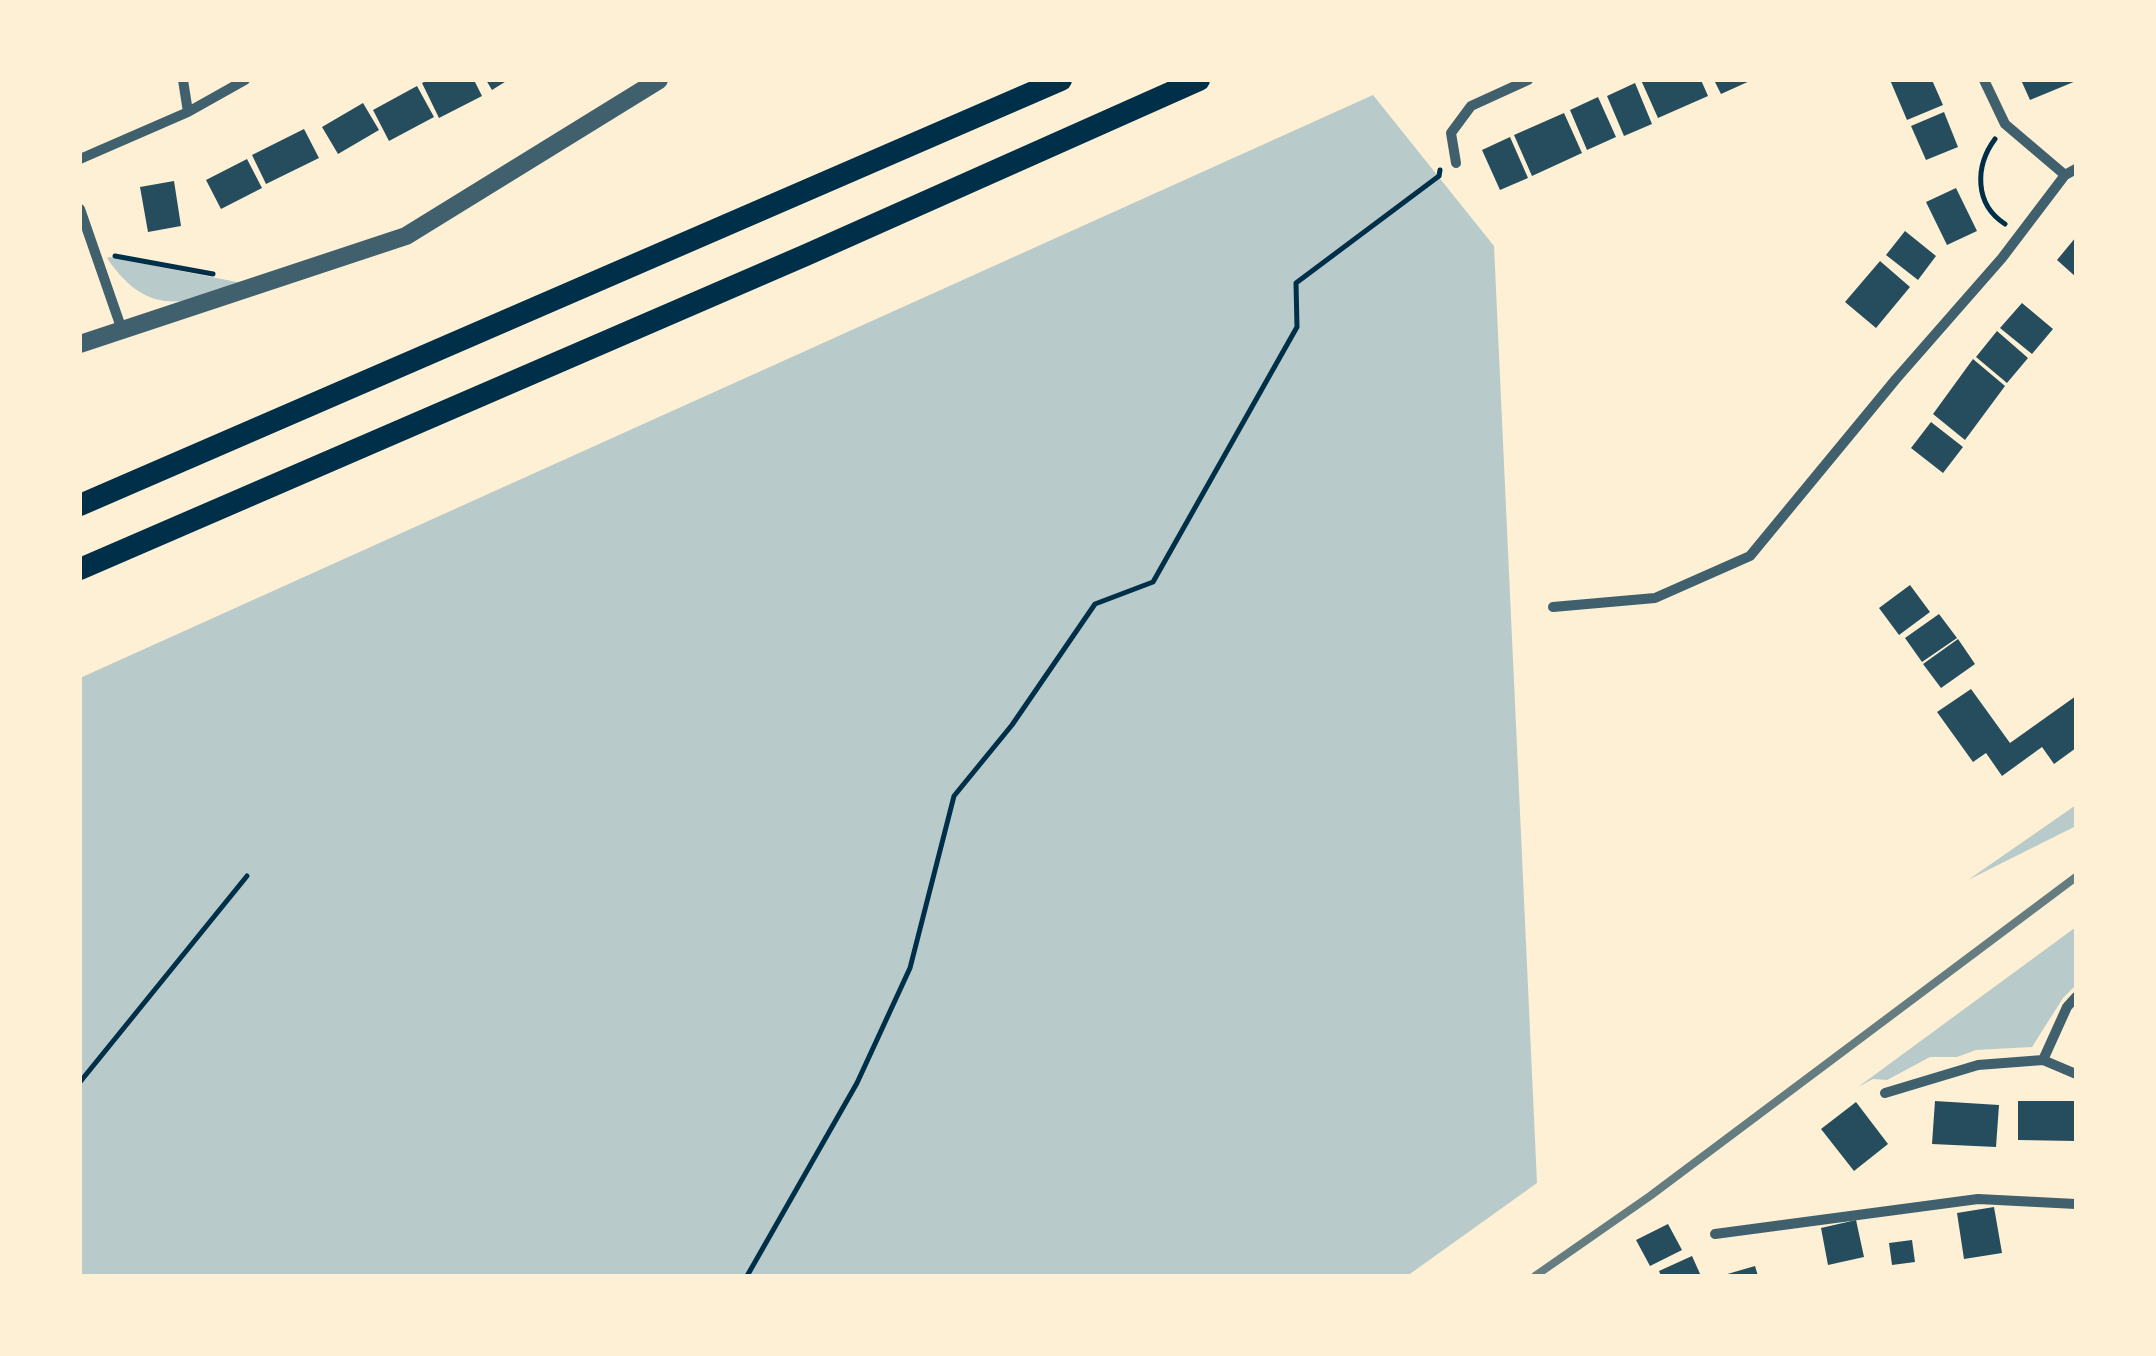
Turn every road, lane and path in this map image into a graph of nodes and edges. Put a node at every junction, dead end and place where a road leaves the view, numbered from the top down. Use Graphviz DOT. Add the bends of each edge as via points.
graph roads {
  1 [pos="183,80"];
  2 [pos="246,80"];
  3 [pos="659,80"];
  4 [pos="1061,80"];
  5 [pos="1199,80"];
  6 [pos="1528,80"];
  7 [pos="1984,80"];
  8 [pos="188,112"];
  9 [pos="2005,124"];
  10 [pos="80,159"];
  11 [pos="1441,159"];
  12 [pos="1456,164"];
  13 [pos="2071,172"];
  14 [pos="80,209"];
  15 [pos="2020,235"];
  16 [pos="97,258"];
  17 [pos="265,284"];
  18 [pos="122,330"];
  19 [pos="80,344"];
  20 [pos="80,505"];
  21 [pos="80,569"];
  22 [pos="1554,607"];
  23 [pos="248,876"];
  24 [pos="2076,997"];
  25 [pos="2043,1060"];
  26 [pos="2076,1074"];
  27 [pos="80,1082"];
  28 [pos="1885,1093"];
  29 [pos="2076,1204"];
  30 [pos="1715,1234"];
  31 [pos="747,1276"];
  1 -- 8 [label="street"];
  2 -- 8 [label="street"];
  3 -- 17 [label="street" via="406,236"];
  4 -- 20 [label="highway"];
  5 -- 21 [label="highway"];
  6 -- 12 [label="street" via="1470,106 1452,133"];
  7 -- 9 [label="street"];
  8 -- 10 [label="street"];
  9 -- 13 [label="street"];
  9 -- 15 [label="path" via="1983,156 1980,188 1994,217"];
  11 -- 31 [label="path" via="1439,176 1296,283 1297,326 1153,582 1095,604 954,796 910,968 857,1083"];
  13 -- 15 [label="street"];
  14 -- 16 [label="street"];
  15 -- 22 [label="street" via="1750,556 1655,598"];
  16 -- 17 [label="path"];
  16 -- 18 [label="street"];
  17 -- 18 [label="street"];
  18 -- 19 [label="street"];
  23 -- 27 [label="path"];
  24 -- 25 [label="street"];
  25 -- 26 [label="street"];
  25 -- 28 [label="street" via="1978,1065"];
  29 -- 30 [label="street" via="1978,1199"];
}
